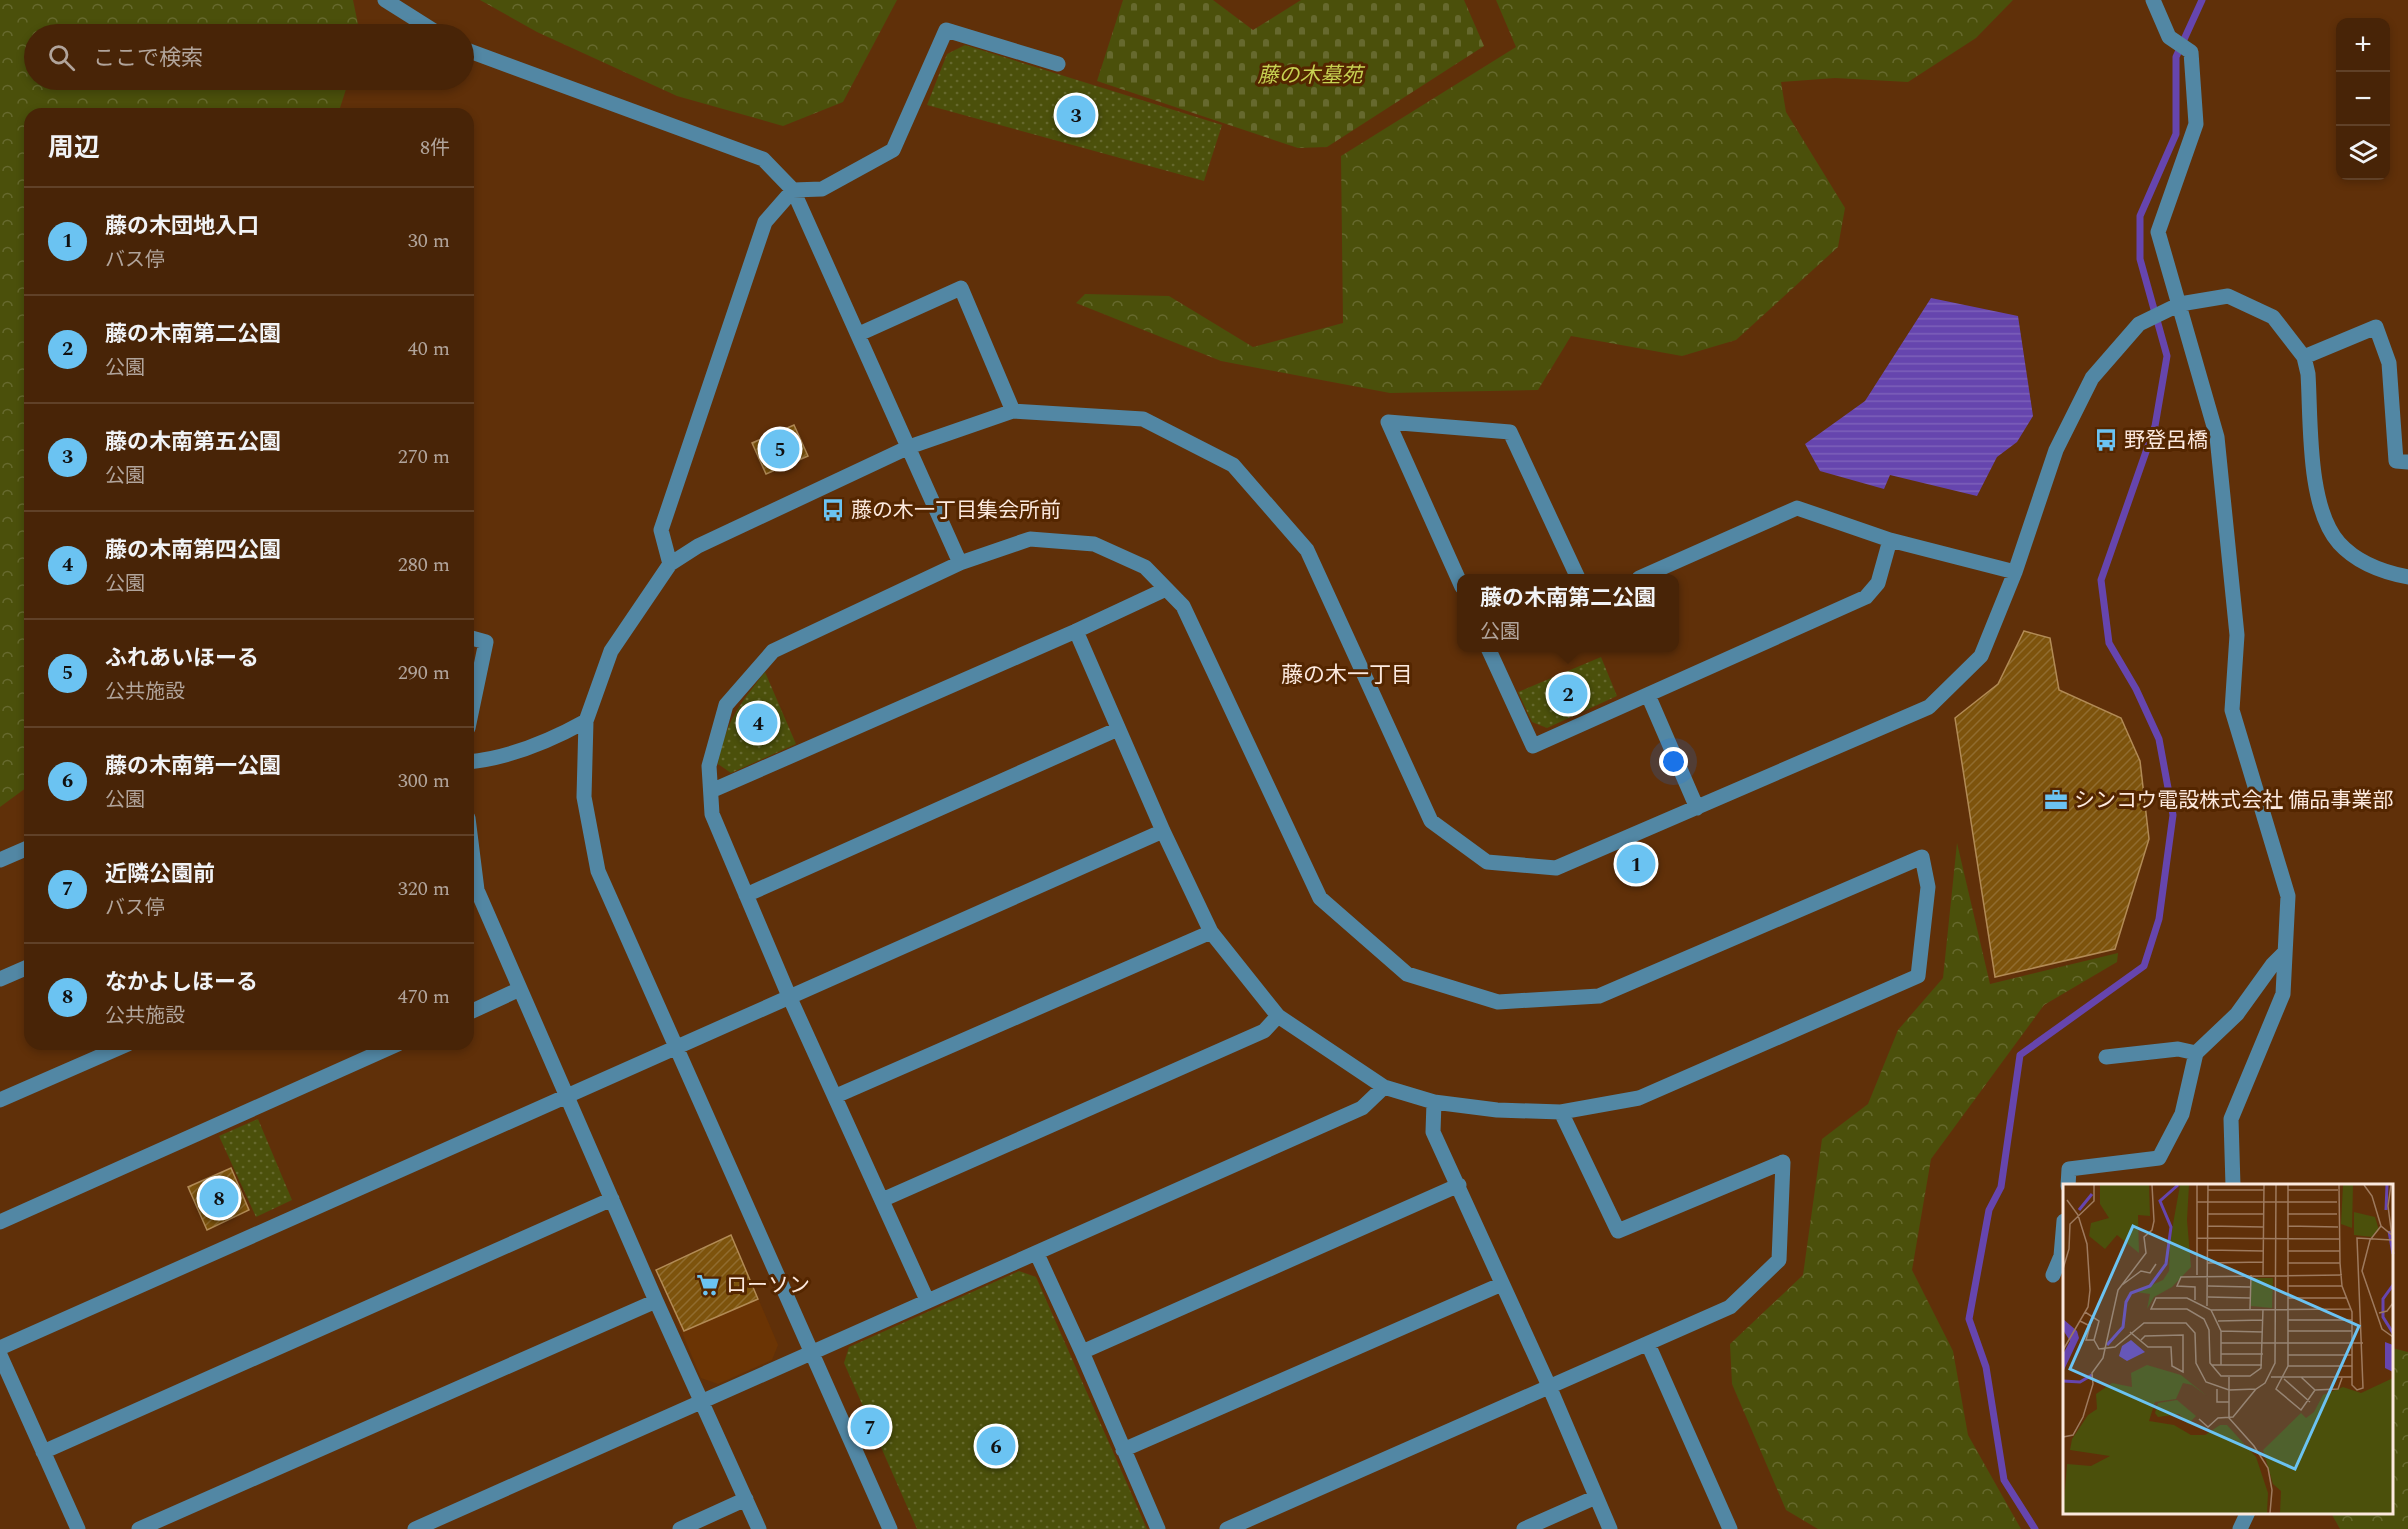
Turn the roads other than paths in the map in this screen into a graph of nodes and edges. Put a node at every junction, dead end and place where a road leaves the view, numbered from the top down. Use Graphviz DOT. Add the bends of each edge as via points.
graph roads {
  1 [pos="385,0"];
  2 [pos="2153,0"];
  3 [pos="423,24"];
  4 [pos="474,53"];
  5 [pos="1058,64"];
  6 [pos="793,190"];
  7 [pos="2174,308"];
  8 [pos="859,334"];
  9 [pos="2304,357"];
  10 [pos="1013,411"];
  11 [pos="909,447"];
  12 [pos="2408,462"];
  13 [pos="1890,540"];
  14 [pos="960,563"];
  15 [pos="670,564"];
  16 [pos="2015,572"];
  17 [pos="1576,574"];
  18 [pos="1650,574"];
  19 [pos="2408,577"];
  20 [pos="1457,578"];
  21 [pos="1166,589"];
  22 [pos="1076,631"];
  23 [pos="474,639"];
  24 [pos="1490,652"];
  25 [pos="1648,695"];
  26 [pos="474,699"];
  27 [pos="586,721"];
  28 [pos="1118,729"];
  29 [pos="474,761"];
  30 [pos="711,792"];
  31 [pos="1696,808"];
  32 [pos="1163,831"];
  33 [pos="24,850"];
  34 [pos="0,860"];
  35 [pos="474,894"];
  36 [pos="746,895"];
  37 [pos="1211,932"];
  38 [pos="2285,952"];
  39 [pos="24,969"];
  40 [pos="0,980"];
  41 [pos="520,989"];
  42 [pos="789,996"];
  43 [pos="474,1010"];
  44 [pos="1278,1016"];
  45 [pos="676,1048"];
  46 [pos="114,1050"];
  47 [pos="385,1050"];
  48 [pos="2196,1053"];
  49 [pos="2106,1057"];
  50 [pos="1384,1087"];
  51 [pos="566,1095"];
  52 [pos="836,1096"];
  53 [pos="0,1100"];
  54 [pos="1434,1102"];
  55 [pos="1561,1112"];
  56 [pos="2068,1184"];
  57 [pos="2233,1184"];
  58 [pos="1459,1185"];
  59 [pos="612,1200"];
  60 [pos="882,1200"];
  61 [pos="0,1222"];
  62 [pos="2063,1233"];
  63 [pos="1037,1254"];
  64 [pos="2053,1275"];
  65 [pos="1502,1284"];
  66 [pos="927,1300"];
  67 [pos="656,1301"];
  68 [pos="1648,1344"];
  69 [pos="0,1348"];
  70 [pos="1082,1352"];
  71 [pos="812,1353"];
  72 [pos="0,1355"];
  73 [pos="1549,1386"];
  74 [pos="703,1402"];
  75 [pos="1123,1450"];
  76 [pos="43,1452"];
  77 [pos="1596,1497"];
  78 [pos="746,1499"];
  79 [pos="2247,1514"];
  80 [pos="78,1529"];
  81 [pos="139,1529"];
  82 [pos="415,1529"];
  83 [pos="680,1529"];
  84 [pos="759,1529"];
  85 [pos="890,1529"];
  86 [pos="1158,1529"];
  87 [pos="1227,1529"];
  88 [pos="1524,1529"];
  89 [pos="1610,1529"];
  90 [pos="1730,1529"];
  91 [pos="2240,1529"];
  1 -- 3 [label="street"];
  2 -- 7 [label="street" via="2169,37 2191,52 2196,124 2158,232"];
  4 -- 6 [label="street" via="763,159"];
  5 -- 6 [label="street" via="946,30 893,150 822,189"];
  6 -- 8 [label="street"];
  6 -- 15 [label="street" via="765,222 661,530"];
  7 -- 9 [label="street" via="2228,296 2273,317"];
  7 -- 16 [label="street" via="2139,324 2092,378 2061,440"];
  7 -- 38 [label="street" via="2217,437 2237,634 2232,710 2288,896"];
  8 -- 10 [label="street" via="961,288"];
  8 -- 11 [label="street"];
  9 -- 12 [label="street" via="2376,327 2390,363 2396,461"];
  9 -- 19 [label="street" via="2315,487 2326,522 2339,543 2361,561 2384,572"];
  10 -- 11 [label="street"];
  10 -- 31 [label="street" via="1143,419 1233,465 1307,550 1431,821 1487,862 1556,868"];
  11 -- 14 [label="street"];
  11 -- 15 [label="street" via="698,546"];
  13 -- 16 [label="street"];
  13 -- 18 [label="street" via="1797,508"];
  13 -- 25 [label="street" via="1878,583 1866,597"];
  14 -- 21 [label="street" via="1030,538 1094,544 1144,567"];
  14 -- 30 [label="street" via="773,651 726,705 709,766"];
  15 -- 27 [label="street" via="611,651"];
  16 -- 31 [label="street" via="1981,656 1929,707"];
  17 -- 20 [label="street" via="1510,432 1388,422"];
  21 -- 22 [label="street"];
  21 -- 55 [label="street" via="1183,606 1320,898 1407,974 1498,1002 1599,996 1922,857 1928,886 1918,976 1639,1098"];
  22 -- 28 [label="street"];
  22 -- 30 [label="street"];
  23 -- 26 [label="street" via="486,642"];
  24 -- 25 [label="street" via="1533,746"];
  25 -- 31 [label="street"];
  27 -- 29 [label="street" via="560,735 489,760"];
  27 -- 45 [label="street" via="584,797 598,871"];
  28 -- 32 [label="street"];
  28 -- 36 [label="street"];
  30 -- 36 [label="street" via="712,814"];
  32 -- 37 [label="street"];
  32 -- 42 [label="street"];
  33 -- 34 [label="street"];
  35 -- 41 [label="street"];
  36 -- 42 [label="street"];
  37 -- 44 [label="street"];
  37 -- 52 [label="street"];
  38 -- 48 [label="street" via="2237,1014"];
  38 -- 57 [label="street" via="2283,994 2231,1119"];
  39 -- 40 [label="street"];
  41 -- 43 [label="street"];
  41 -- 51 [label="street"];
  42 -- 45 [label="street"];
  42 -- 52 [label="street"];
  44 -- 50 [label="street"];
  44 -- 60 [label="street" via="1264,1031"];
  45 -- 51 [label="street"];
  45 -- 71 [label="street"];
  46 -- 53 [label="street"];
  47 -- 61 [label="street"];
  48 -- 49 [label="street" via="2178,1049"];
  48 -- 56 [label="street" via="2182,1114 2159,1158 2069,1169"];
  50 -- 54 [label="street"];
  50 -- 63 [label="street" via="1362,1108"];
  51 -- 59 [label="street"];
  51 -- 69 [label="street"];
  52 -- 60 [label="street"];
  54 -- 55 [label="street" via="1497,1110"];
  54 -- 58 [label="street" via="1433,1132"];
  55 -- 68 [label="street" via="1618,1231 1783,1161 1779,1260 1730,1307"];
  58 -- 65 [label="street"];
  58 -- 70 [label="street"];
  59 -- 67 [label="street"];
  59 -- 76 [label="street"];
  60 -- 66 [label="street"];
  62 -- 64 [label="street" via="2061,1256"];
  63 -- 66 [label="street"];
  63 -- 70 [label="street"];
  65 -- 73 [label="street"];
  65 -- 75 [label="street"];
  66 -- 71 [label="street"];
  67 -- 74 [label="street"];
  67 -- 81 [label="street"];
  68 -- 73 [label="street"];
  68 -- 90 [label="street"];
  70 -- 75 [label="street"];
  71 -- 74 [label="street"];
  71 -- 85 [label="street"];
  72 -- 76 [label="street"];
  73 -- 77 [label="street"];
  73 -- 87 [label="street"];
  74 -- 78 [label="street"];
  74 -- 82 [label="street"];
  75 -- 86 [label="street"];
  76 -- 80 [label="street"];
  77 -- 88 [label="street"];
  77 -- 89 [label="street"];
  78 -- 83 [label="street"];
  78 -- 84 [label="street"];
  79 -- 91 [label="street"];
}
